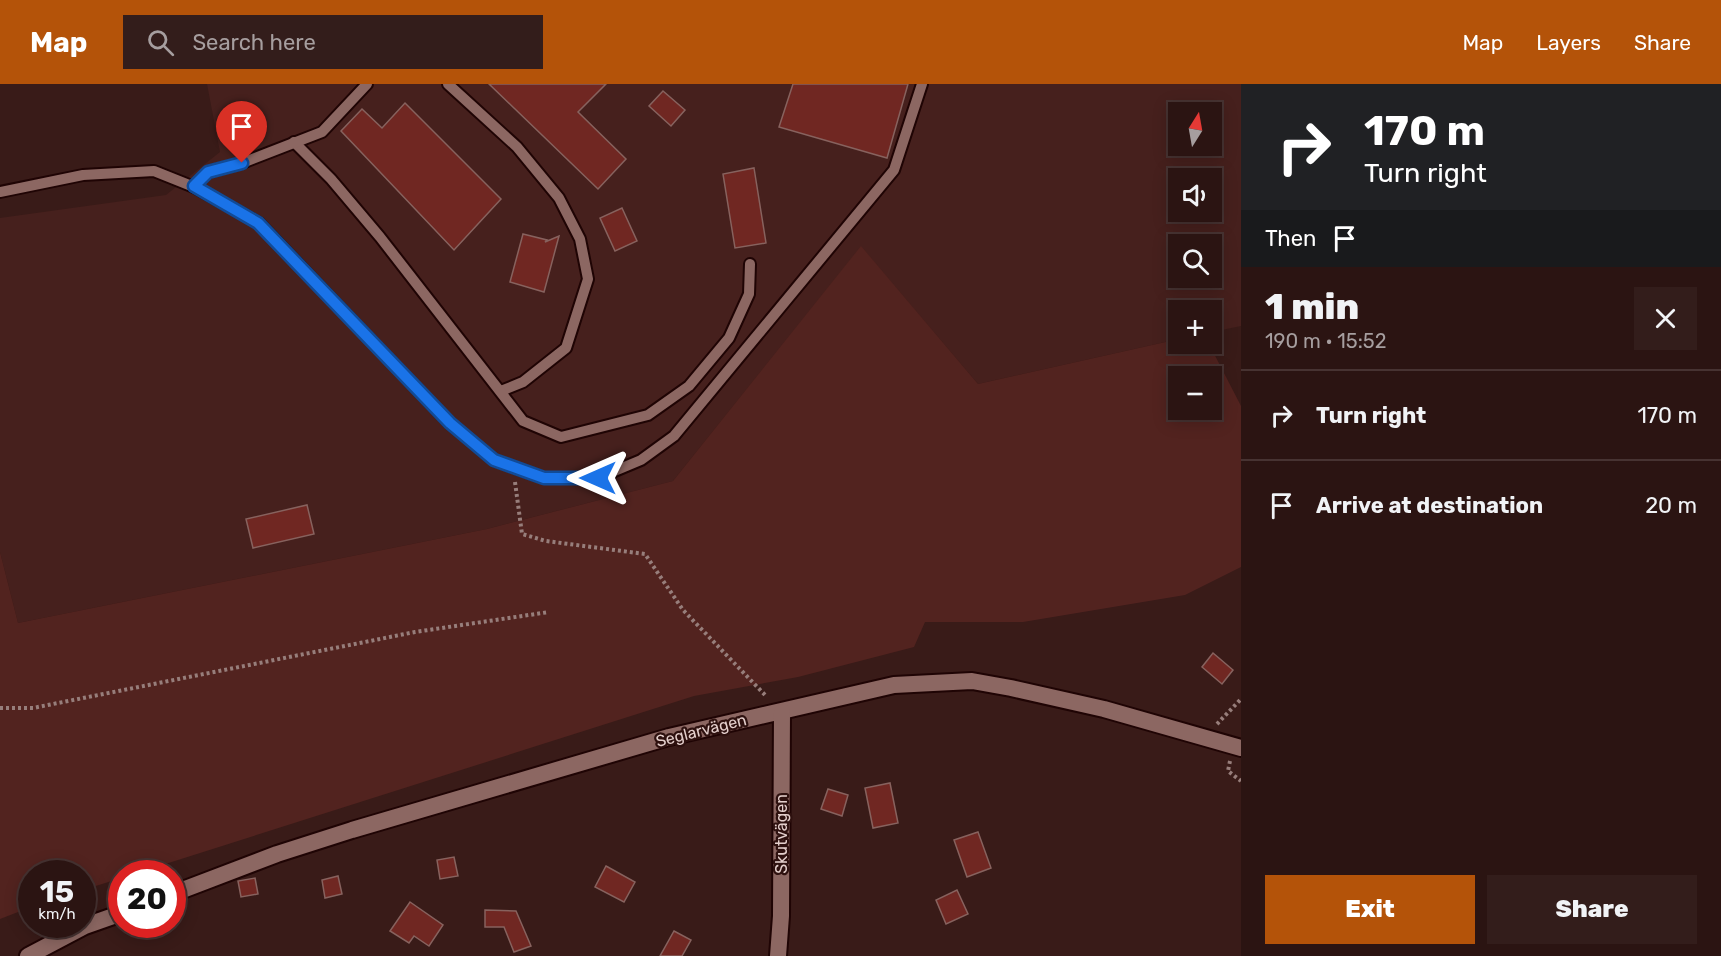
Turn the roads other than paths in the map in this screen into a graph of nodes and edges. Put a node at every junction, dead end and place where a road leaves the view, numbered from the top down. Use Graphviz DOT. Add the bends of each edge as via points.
graph roads {
  1 [pos="368,84"];
  2 [pos="448,84"];
  3 [pos="922,84"];
  4 [pos="294,142"];
  5 [pos="194,186"];
  6 [pos="0,192"];
  7 [pos="750,264"];
  8 [pos="501,391"];
  9 [pos="782,711"];
  10 [pos="1241,748"];
  11 [pos="186,889"];
  12 [pos="108,918"];
  13 [pos="28,956"];
  14 [pos="778,956"];
  1 -- 4 [label="lane" via="322,132"];
  2 -- 8 [label="lane" via="517,147 559,198 580,239 588,279 566,348 523,382"];
  3 -- 5 [label="lane" via="894,170 674,436 641,460 598,478 544,478 494,460 450,423 258,223"];
  4 -- 5 [label="lane" via="208,172"];
  4 -- 8 [label="lane" via="380,237"];
  5 -- 6 [label="lane" via="154,171 83,174"];
  7 -- 8 [label="lane" via="749,294 729,338 689,386 648,415 561,437 523,421"];
  9 -- 10 [label="street, Seglarvägen" via="894,686 972,681 1104,709"];
  9 -- 11 [label="street, Seglarvägen" via="669,737 352,830"];
  9 -- 14 [label="street, Skutvägen"];
  12 -- 13 [label="street"];
}
